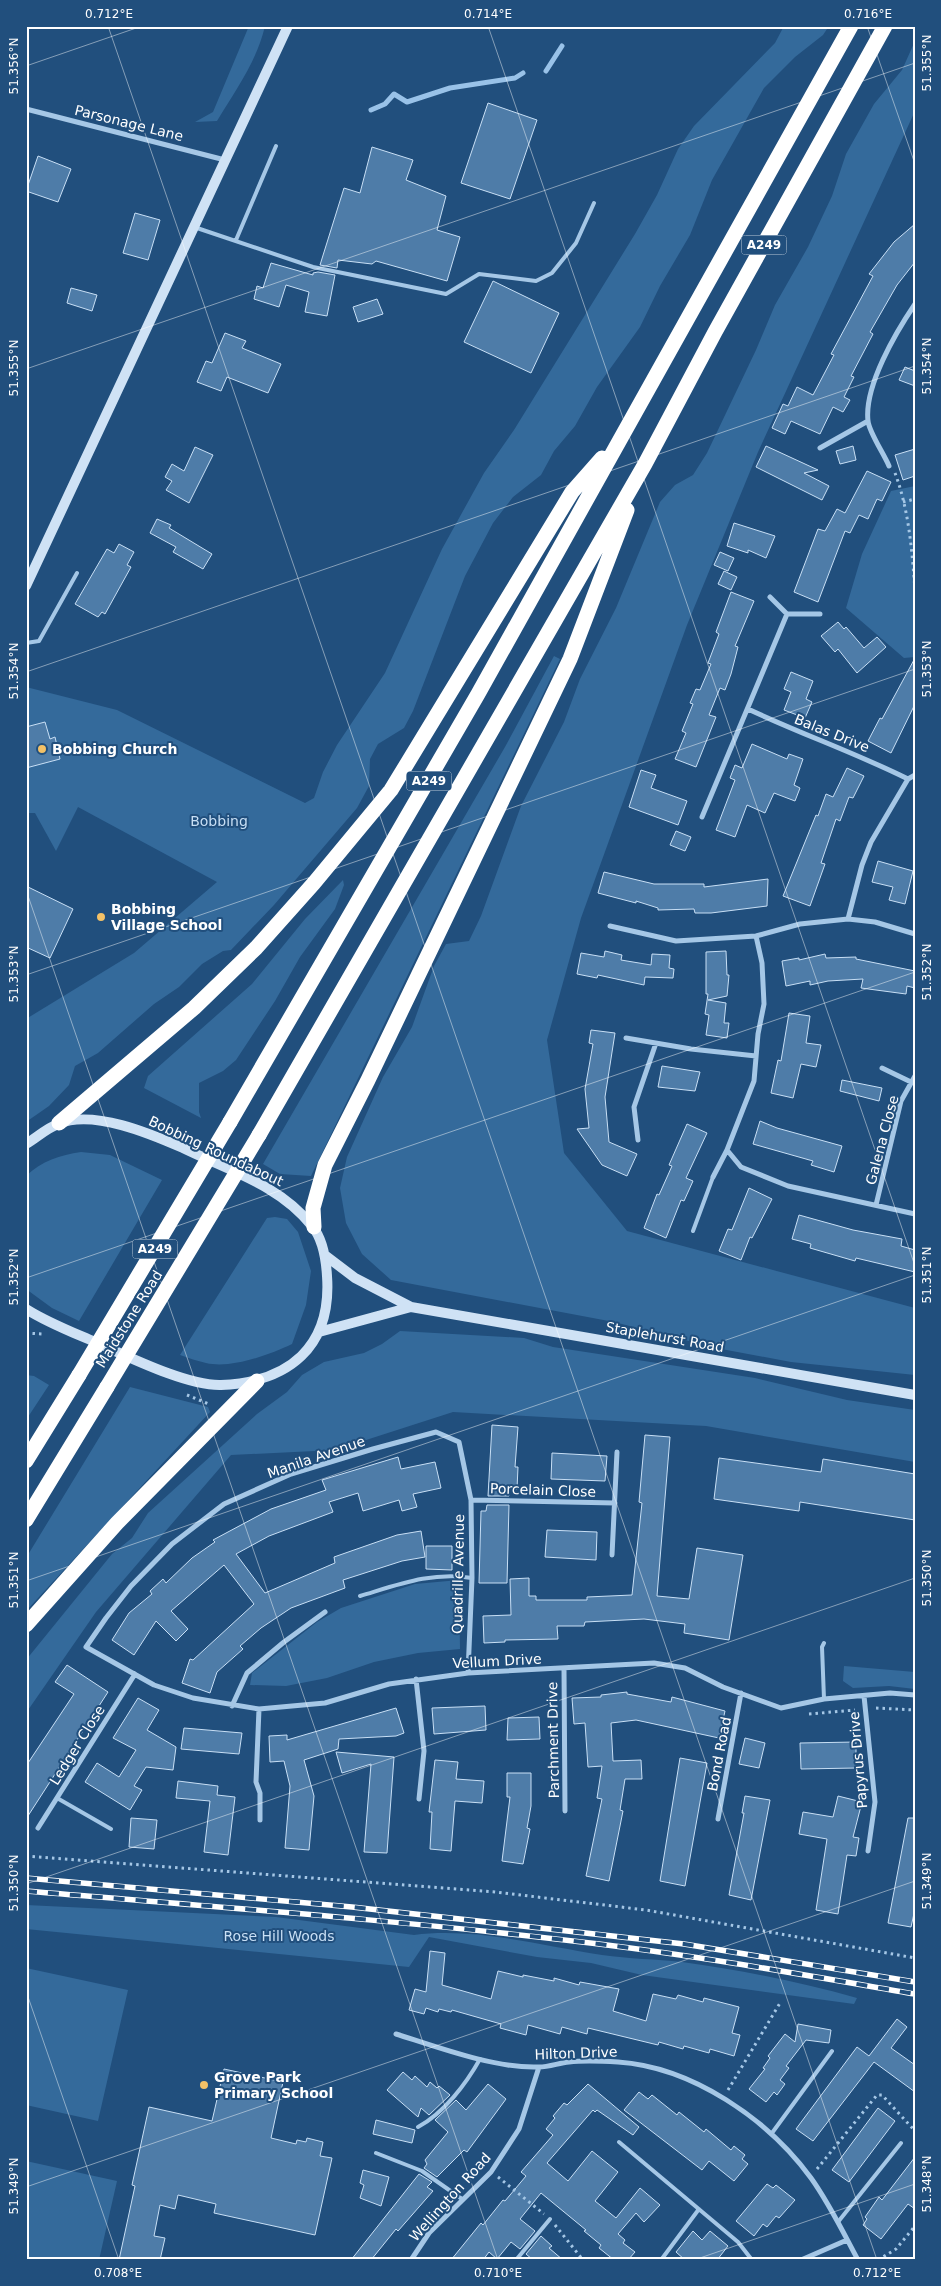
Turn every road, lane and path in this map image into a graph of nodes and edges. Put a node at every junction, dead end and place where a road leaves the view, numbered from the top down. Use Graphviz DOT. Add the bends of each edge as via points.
graph roads {
  1 [pos="288,26"];
  2 [pos="851,26"];
  3 [pos="885,26"];
  4 [pos="26,109"];
  5 [pos="276,146"];
  6 [pos="225,160"];
  7 [pos="594,203"];
  8 [pos="194,227"];
  9 [pos="236,240"];
  10 [pos="915,304"];
  11 [pos="868,421"];
  12 [pos="622,436"];
  13 [pos="820,448"];
  14 [pos="645,464"];
  15 [pos="889,466"];
  16 [pos="915,499"];
  17 [pos="903,502"];
  18 [pos="78,573"];
  19 [pos="26,586"];
  20 [pos="915,590"];
  21 [pos="770,597"];
  22 [pos="787,614"];
  23 [pos="820,614"];
  24 [pos="26,643"];
  25 [pos="748,709"];
  26 [pos="915,775"];
  27 [pos="908,779"];
  28 [pos="702,817"];
  29 [pos="848,919"];
  30 [pos="610,926"];
  31 [pos="915,934"];
  32 [pos="756,936"];
  33 [pos="626,1038"];
  34 [pos="656,1043"];
  35 [pos="756,1056"];
  36 [pos="882,1068"];
  37 [pos="915,1076"];
  38 [pos="911,1082"];
  39 [pos="59,1123"];
  40 [pos="638,1140"];
  41 [pos="26,1144"];
  42 [pos="727,1150"];
  43 [pos="713,1177"];
  44 [pos="876,1205"];
  45 [pos="915,1214"];
  46 [pos="314,1227"];
  47 [pos="692,1231"];
  48 [pos="326,1256"];
  49 [pos="411,1307"];
  50 [pos="26,1309"];
  51 [pos="319,1332"];
  52 [pos="257,1381"];
  53 [pos="915,1395"];
  54 [pos="436,1432"];
  55 [pos="617,1452"];
  56 [pos="26,1461"];
  57 [pos="471,1500"];
  58 [pos="615,1504"];
  59 [pos="26,1520"];
  60 [pos="612,1555"];
  61 [pos="472,1578"];
  62 [pos="360,1596"];
  63 [pos="325,1612"];
  64 [pos="26,1625"];
  65 [pos="824,1643"];
  66 [pos="86,1647"];
  67 [pos="564,1669"];
  68 [pos="468,1672"];
  69 [pos="135,1674"];
  70 [pos="416,1679"];
  71 [pos="740,1694"];
  72 [pos="915,1695"];
  73 [pos="864,1696"];
  74 [pos="824,1699"];
  75 [pos="232,1706"];
  76 [pos="259,1709"];
  77 [pos="865,1709"];
  78 [pos="915,1710"];
  79 [pos="803,1714"];
  80 [pos="57,1798"];
  81 [pos="420,1798"];
  82 [pos="565,1811"];
  83 [pos="718,1819"];
  84 [pos="260,1820"];
  85 [pos="38,1828"];
  86 [pos="111,1829"];
  87 [pos="868,1851"];
  88 [pos="26,1856"];
  89 [pos="915,1958"];
  90 [pos="780,2003"];
  91 [pos="396,2034"];
  92 [pos="832,2050"];
  93 [pos="480,2059"];
  94 [pos="539,2067"];
  95 [pos="724,2097"];
  96 [pos="418,2127"];
  97 [pos="915,2131"];
  98 [pos="772,2133"];
  99 [pos="619,2142"];
  100 [pos="901,2143"];
  101 [pos="376,2153"];
  102 [pos="810,2177"];
  103 [pos="462,2199"];
  104 [pos="698,2209"];
  105 [pos="550,2219"];
  106 [pos="838,2222"];
  107 [pos="915,2226"];
  108 [pos="847,2240"];
  109 [pos="411,2260"];
  110 [pos="516,2260"];
  111 [pos="662,2260"];
  112 [pos="752,2260"];
  113 [pos="801,2260"];
  114 [pos="858,2260"];
  115 [pos="878,2260"];
  1 -- 6 [label="main road"];
  2 -- 12 [label="highway, A249"];
  3 -- 14 [label="highway, A249"];
  4 -- 6 [label="street, Parsonage Lane"];
  5 -- 9 [label="lane"];
  6 -- 8 [label="main road"];
  7 -- 9 [label="lane" via="576,243 552,273 536,281 478,274 446,294 313,267"];
  8 -- 9 [label="lane"];
  8 -- 19 [label="main road"];
  10 -- 11 [label="street" via="886,350 870,397"];
  11 -- 13 [label="street"];
  11 -- 15 [label="street"];
  12 -- 39 [label="highway" via="572,492 391,790 256,948 194,1008"];
  12 -- 56 [label="highway, Maidstone Road / A249, bridge" via="399,834"];
  14 -- 46 [label="highway" via="570,659 325,1165 313,1208"];
  14 -- 59 [label="highway, Maidstone Road / A249, bridge" via="259,1135"];
  15 -- 17 [label="path"];
  16 -- 17 [label="path"];
  17 -- 20 [label="path" via="912,549"];
  18 -- 24 [label="lane" via="39,641"];
  21 -- 22 [label="street"];
  22 -- 23 [label="street"];
  22 -- 25 [label="street"];
  25 -- 27 [label="street, Balas Drive"];
  25 -- 28 [label="street"];
  26 -- 27 [label="street"];
  27 -- 29 [label="street" via="871,842"];
  29 -- 31 [label="street" via="875,922"];
  29 -- 32 [label="street" via="800,924"];
  30 -- 32 [label="street" via="676,941"];
  32 -- 35 [label="street" via="762,963 764,1004"];
  33 -- 34 [label="street"];
  34 -- 35 [label="street"];
  34 -- 40 [label="street" via="634,1107"];
  35 -- 42 [label="street" via="752,1088"];
  36 -- 38 [label="street, Galena Close"];
  37 -- 38 [label="street, Galena Close"];
  38 -- 44 [label="street, Galena Close" via="901,1101"];
  39 -- 41 [label="main road, Bobbing Roundabout"];
  39 -- 46 [label="main road, Bobbing Roundabout" via="90,1119 126,1126 164,1140 278,1192"];
  42 -- 43 [label="street"];
  42 -- 44 [label="street, Galena Close" via="741,1167 788,1186"];
  43 -- 47 [label="lane"];
  44 -- 45 [label="street, Galena Close"];
  46 -- 48 [label="main road, Bobbing Roundabout"];
  48 -- 49 [label="main road, Staplehurst Road" via="355,1278"];
  48 -- 51 [label="main road, Bobbing Roundabout" via="327,1313"];
  49 -- 51 [label="main road, Staplehurst Road"];
  49 -- 53 [label="main road, Staplehurst Road"];
  50 -- 52 [label="main road, Bobbing Roundabout" via="146,1364 190,1380 218,1385"];
  51 -- 52 [label="main road, Bobbing Roundabout" via="296,1361 279,1374"];
  52 -- 64 [label="highway" via="118,1523"];
  54 -- 57 [label="street, Quadrille Avenue" via="459,1442"];
  54 -- 66 [label="street, Manila Avenue" via="291,1474 224,1504 172,1544 131,1586"];
  55 -- 58 [label="street, Porcelain Close"];
  57 -- 58 [label="street, Porcelain Close"];
  57 -- 61 [label="street, Quadrille Avenue"];
  58 -- 60 [label="street, Porcelain Close"];
  61 -- 62 [label="lane" via="451,1574 426,1577"];
  61 -- 68 [label="street, Quadrille Avenue"];
  63 -- 75 [label="street" via="247,1672"];
  65 -- 74 [label="lane"];
  66 -- 69 [label="street, Vellum Drive"];
  67 -- 68 [label="street, Vellum Drive"];
  67 -- 71 [label="street, Vellum Drive" via="654,1663 685,1668"];
  67 -- 82 [label="street, Parchment Drive"];
  68 -- 70 [label="street, Vellum Drive"];
  69 -- 75 [label="street, Vellum Drive" via="154,1685 193,1698"];
  69 -- 80 [label="street, Ledger Close"];
  70 -- 76 [label="street, Vellum Drive" via="324,1703"];
  70 -- 81 [label="street" via="424,1751"];
  71 -- 74 [label="street, Vellum Drive" via="781,1708"];
  71 -- 83 [label="street, Bond Road"];
  72 -- 73 [label="street, Vellum Drive"];
  73 -- 74 [label="street, Vellum Drive"];
  73 -- 77 [label="street, Papyrus Drive"];
  75 -- 76 [label="street, Vellum Drive"];
  76 -- 84 [label="street" via="256,1782 260,1793"];
  77 -- 78 [label="path" via="895,1707"];
  77 -- 79 [label="path"];
  77 -- 87 [label="street, Papyrus Drive" via="875,1802"];
  80 -- 85 [label="street, Ledger Close"];
  80 -- 86 [label="lane"];
  88 -- 89 [label="path" via="495,1892 646,1910"];
  90 -- 95 [label="path"];
  91 -- 93 [label="street, Hilton Drive"];
  92 -- 98 [label="lane"];
  93 -- 94 [label="street, Hilton Drive"];
  93 -- 96 [label="lane" via="437,2114"];
  94 -- 95 [label="street, Hilton Drive" via="571,2062 621,2062 689,2080"];
  94 -- 103 [label="street, Wellington Road" via="520,2129 491,2172"];
  95 -- 98 [label="street, Hilton Drive"];
  97 -- 102 [label="path" via="882,2095 877,2095"];
  98 -- 102 [label="street, Hilton Drive"];
  99 -- 104 [label="lane"];
  100 -- 106 [label="lane"];
  101 -- 103 [label="lane" via="422,2171"];
  102 -- 106 [label="street, Hilton Drive"];
  103 -- 109 [label="street, Wellington Road" via="429,2233"];
  104 -- 111 [label="lane"];
  104 -- 112 [label="lane" via="738,2242"];
  105 -- 110 [label="lane"];
  106 -- 108 [label="street, Hilton Drive"];
  107 -- 115 [label="path" via="896,2249"];
  108 -- 113 [label="street"];
  108 -- 114 [label="street, Hilton Drive"];
}
